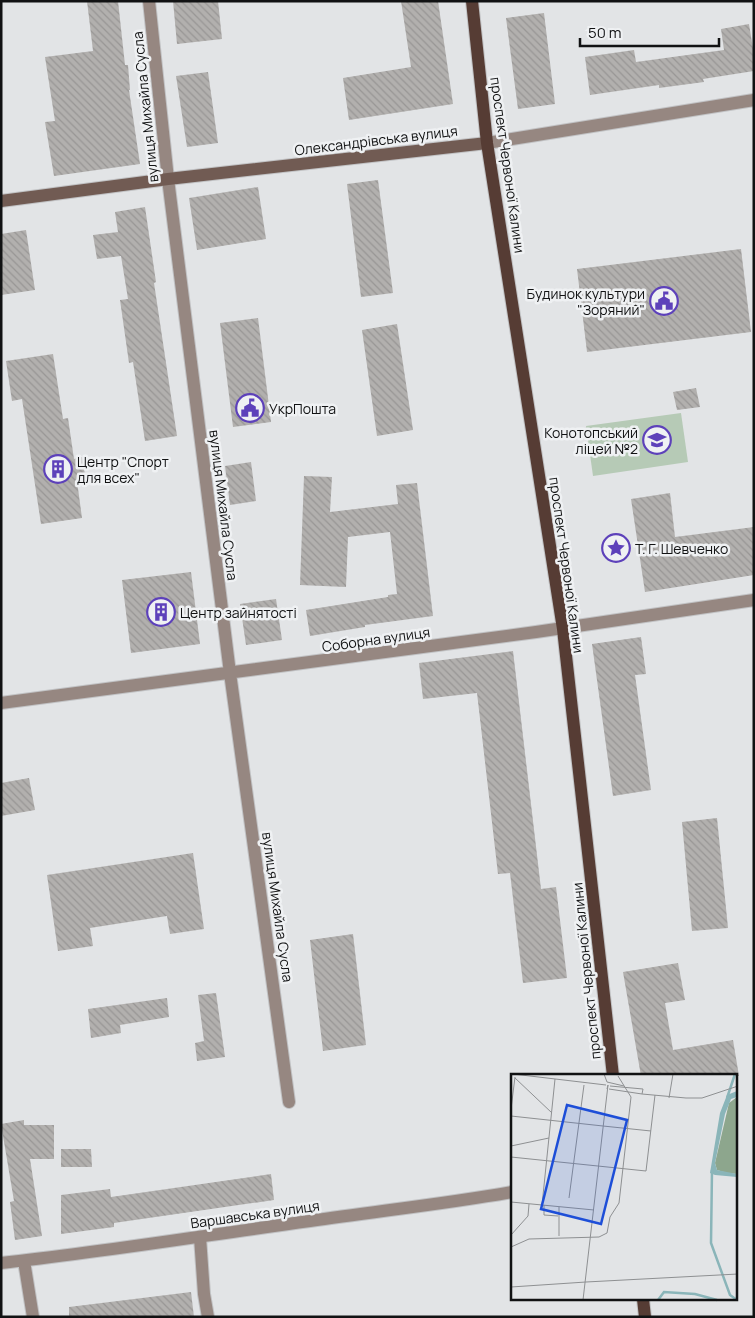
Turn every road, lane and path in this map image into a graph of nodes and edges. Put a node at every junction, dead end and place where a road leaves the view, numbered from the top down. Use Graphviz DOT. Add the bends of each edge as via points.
graph roads {
  1 [pos="149,1"];
  2 [pos="472,1"];
  3 [pos="754,100"];
  4 [pos="488,142"];
  5 [pos="168,179"];
  6 [pos="1,201"];
  7 [pos="754,600"];
  8 [pos="563,628"];
  9 [pos="230,673"];
  10 [pos="1,703"];
  11 [pos="613,1074"];
  12 [pos="289,1102"];
  13 [pos="511,1192"];
  14 [pos="200,1237"];
  15 [pos="24,1261"];
  16 [pos="1,1263"];
  17 [pos="643,1300"];
  18 [pos="33,1317"];
  19 [pos="208,1317"];
  20 [pos="645,1317"];
  1 -- 5 [label="street, вулиця Михайла Сусла"];
  2 -- 4 [label="main road, проспект Червоної Калини"];
  3 -- 4 [label="street, Олександрівська вулиця"];
  4 -- 5 [label="main road, Олександрівська вулиця"];
  4 -- 8 [label="main road, проспект Червоної Калини"];
  5 -- 6 [label="main road, Олександрівська вулиця"];
  5 -- 9 [label="street, вулиця Михайла Сусла"];
  7 -- 8 [label="street, Соборна вулиця"];
  8 -- 9 [label="street, Соборна вулиця"];
  8 -- 11 [label="main road, проспект Червоної Калини"];
  9 -- 10 [label="street, Соборна вулиця"];
  9 -- 12 [label="street, вулиця Михайла Сусла"];
  13 -- 14 [label="street, Варшавська вулиця"];
  14 -- 15 [label="street, Варшавська вулиця"];
  14 -- 19 [label="street"];
  15 -- 16 [label="street, Варшавська вулиця"];
  15 -- 18 [label="street"];
  17 -- 20 [label="main road"];
}
